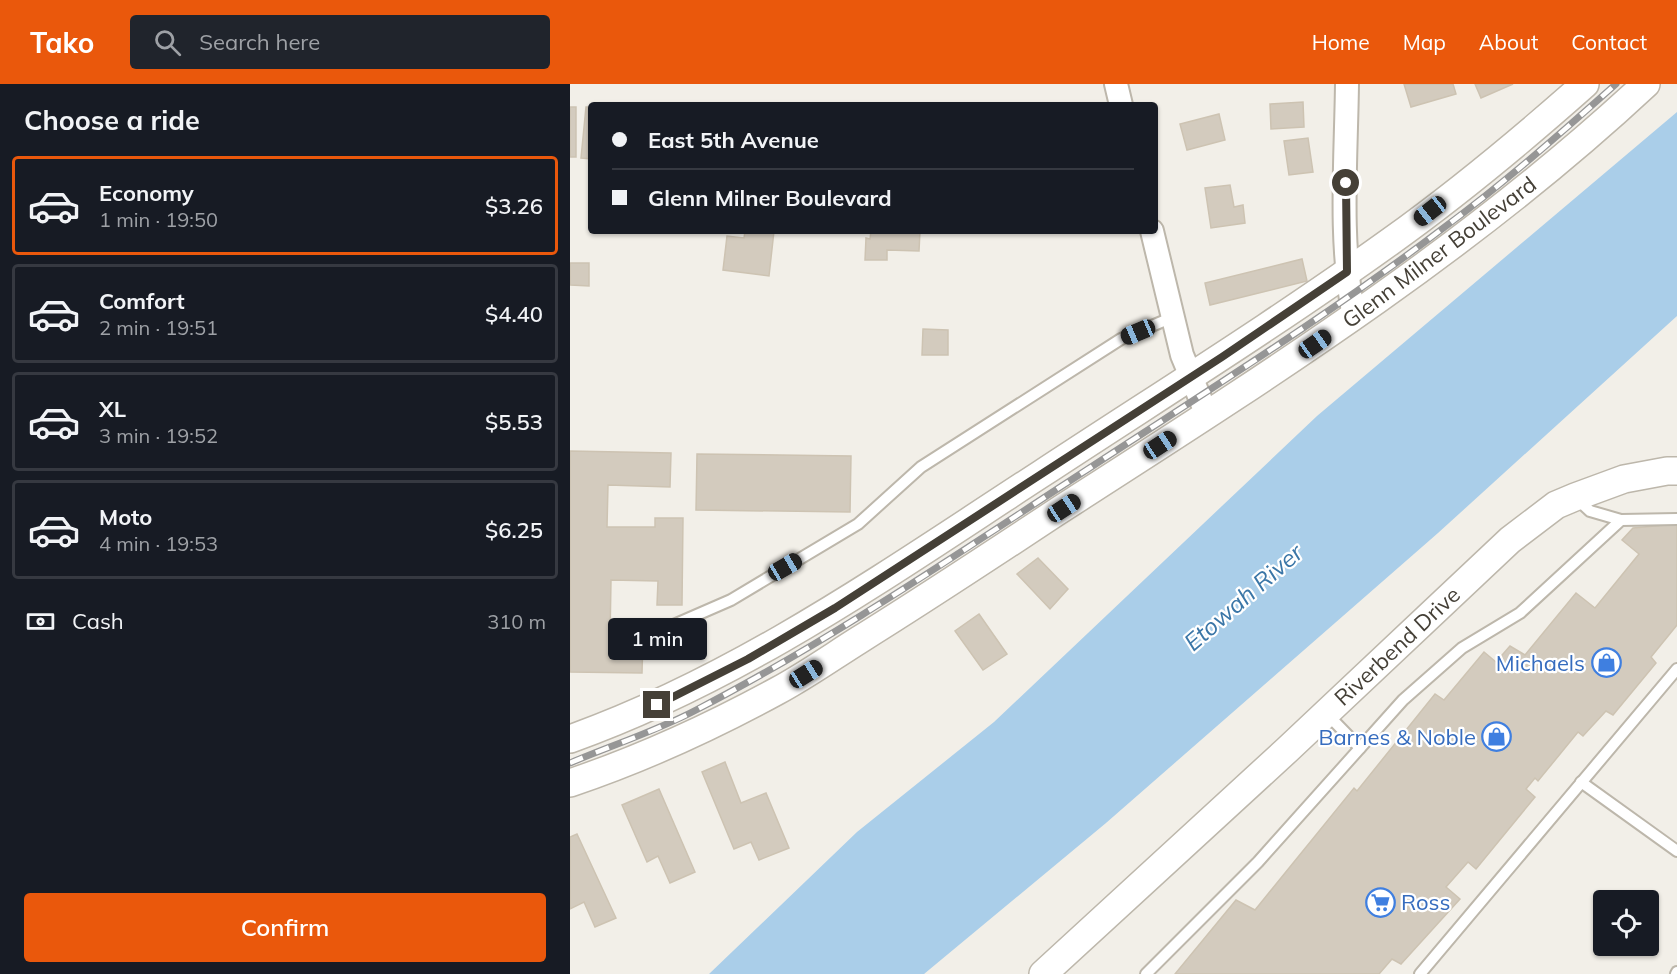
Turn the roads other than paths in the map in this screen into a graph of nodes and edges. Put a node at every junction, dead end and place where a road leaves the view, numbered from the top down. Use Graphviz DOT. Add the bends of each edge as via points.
graph roads {
  1 [pos="1116,84"];
  2 [pos="1347,84"];
  3 [pos="1584,84"];
  4 [pos="1646,84"];
  5 [pos="1120,102"];
  6 [pos="1153,234"];
  7 [pos="1347,272"];
  8 [pos="1173,317"];
  9 [pos="1354,317"];
  10 [pos="1191,376"];
  11 [pos="1207,415"];
  12 [pos="1677,471"];
  13 [pos="1575,497"];
  14 [pos="1677,519"];
  15 [pos="1621,520"];
  16 [pos="669,627"];
  17 [pos="1677,669"];
  18 [pos="1326,713"];
  19 [pos="570,739"];
  20 [pos="1360,748"];
  21 [pos="570,783"];
  22 [pos="1581,783"];
  23 [pos="1677,852"];
  24 [pos="1043,974"];
  25 [pos="1146,974"];
  26 [pos="1420,974"];
  1 -- 5 [label="street"];
  2 -- 7 [label="street"];
  3 -- 7 [label="street, Glenn Milner Boulevard" via="1531,132"];
  4 -- 9 [label="street, Glenn Milner Boulevard" via="1518,195"];
  6 -- 8 [label="street"];
  7 -- 9 [label="street"];
  7 -- 10 [label="street, Glenn Milner Boulevard"];
  8 -- 10 [label="street"];
  8 -- 16 [label="lane" via="1120,339 921,467 858,524 731,600"];
  9 -- 11 [label="street, Glenn Milner Boulevard"];
  10 -- 11 [label="street"];
  10 -- 19 [label="street, Glenn Milner Boulevard" via="835,608 748,659 657,705"];
  11 -- 21 [label="street, Glenn Milner Boulevard" via="778,691 680,738"];
  12 -- 13 [label="street, Riverbend Drive" via="1624,479"];
  13 -- 15 [label="lane" via="1590,512"];
  13 -- 18 [label="street, Riverbend Drive" via="1556,505 1510,540"];
  14 -- 15 [label="lane"];
  15 -- 20 [label="lane" via="1520,613 1462,648 1403,700"];
  17 -- 22 [label="lane"];
  18 -- 20 [label="lane"];
  18 -- 24 [label="street, Riverbend Drive"];
  20 -- 25 [label="lane" via="1258,862"];
  22 -- 23 [label="lane"];
  22 -- 26 [label="lane"];
}
